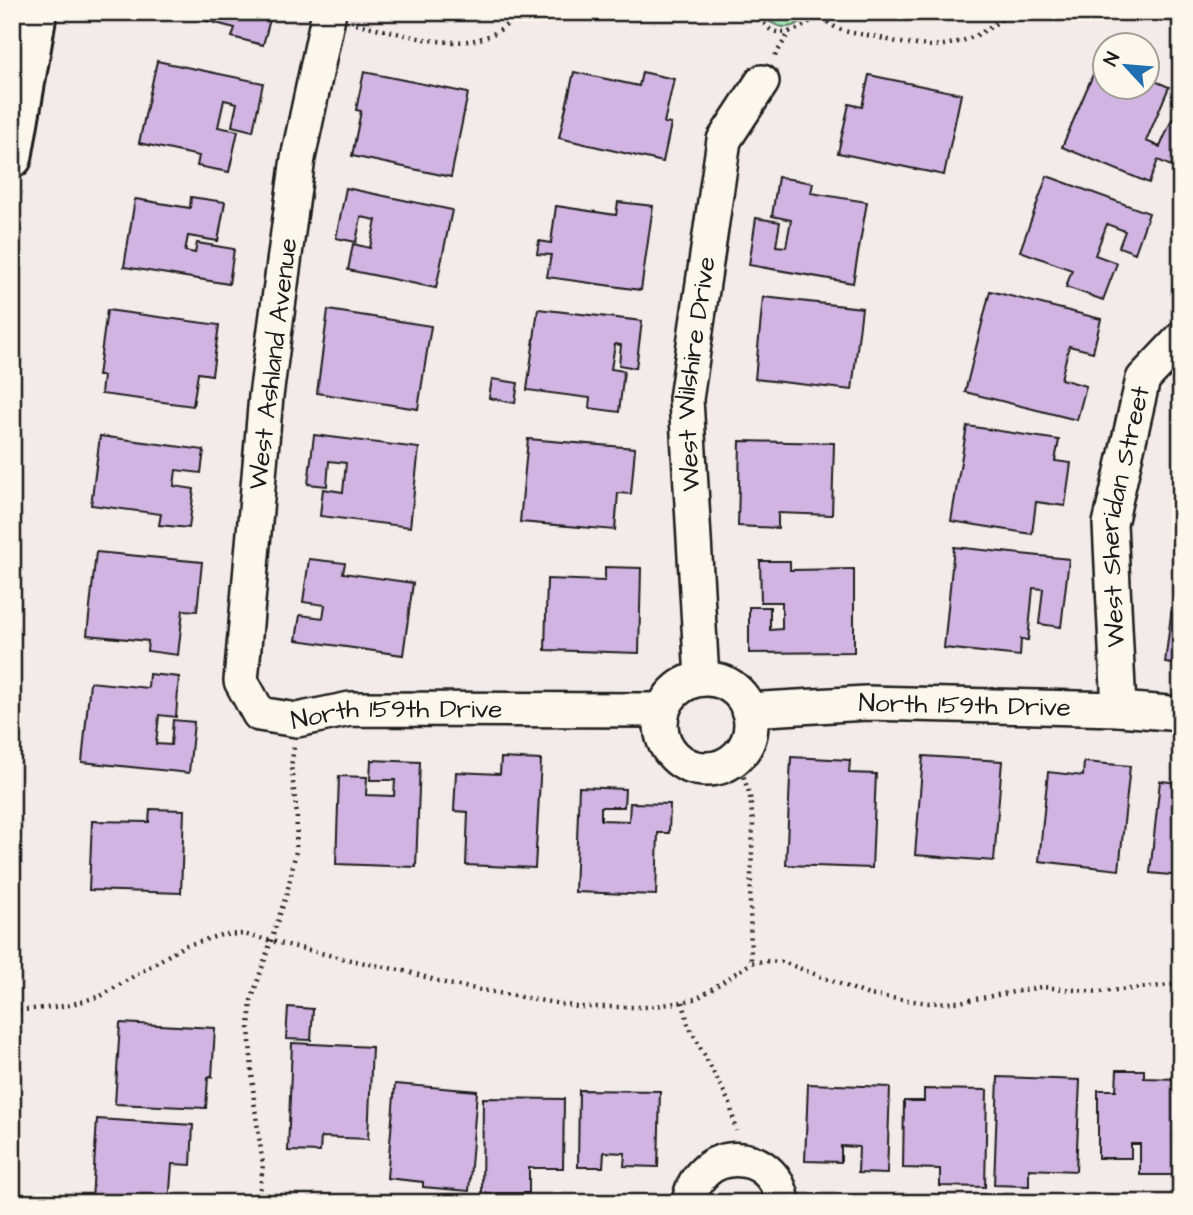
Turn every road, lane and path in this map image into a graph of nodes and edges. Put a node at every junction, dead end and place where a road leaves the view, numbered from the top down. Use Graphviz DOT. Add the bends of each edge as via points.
graph roads {
  1 [pos="37,12"];
  2 [pos="522,12"];
  3 [pos="755,12"];
  4 [pos="997,12"];
  5 [pos="1010,12"];
  6 [pos="817,13"];
  7 [pos="328,16"];
  8 [pos="1002,19"];
  9 [pos="762,82"];
  10 [pos="12,158"];
  11 [pos="1181,339"];
  12 [pos="702,679"];
  13 [pos="1119,709"];
  14 [pos="663,710"];
  15 [pos="748,710"];
  16 [pos="259,714"];
  17 [pos="1181,714"];
  18 [pos="297,720"];
  19 [pos="728,763"];
  20 [pos="272,940"];
  21 [pos="751,963"];
  22 [pos="1181,984"];
  23 [pos="683,1002"];
  24 [pos="12,1011"];
  25 [pos="732,1159"];
  26 [pos="258,1203"];
  27 [pos="689,1203"];
  28 [pos="783,1203"];
  1 -- 10 [label="main road"];
  2 -- 7 [label="path" via="493,34 452,42"];
  3 -- 6 [label="path" via="771,30 779,32 790,32"];
  4 -- 8 [label="path"];
  5 -- 8 [label="path"];
  6 -- 8 [label="path" via="836,29 914,46 947,46 970,40"];
  7 -- 16 [label="street, West Ashland Avenue" via="298,158 266,396 241,681"];
  9 -- 12 [label="street, West Wilshire Drive" via="724,140 686,399"];
  11 -- 13 [label="street, West Sheridan Street" via="1143,379 1110,524"];
  12 -- 14 [label="street" via="678,689"];
  12 -- 15 [label="street" via="736,690"];
  13 -- 15 [label="street, North 159th Drive" via="866,703"];
  13 -- 17 [label="street, North 159th Drive"];
  14 -- 18 [label="street, North 159th Drive" via="349,709"];
  14 -- 19 [label="street" via="664,740 684,763 698,768"];
  15 -- 19 [label="street" via="747,740"];
  16 -- 18 [label="street, North 159th Drive"];
  18 -- 20 [label="path" via="292,767 296,851"];
  19 -- 21 [label="path" via="743,775 750,796"];
  20 -- 23 [label="path" via="448,984 538,1001 615,1008"];
  20 -- 24 [label="path" via="243,934 202,939 101,996 65,1006"];
  20 -- 26 [label="path" via="258,972 250,1014 262,1165"];
  21 -- 22 [label="path" via="783,962 869,995 929,1003 1041,987 1099,992"];
  21 -- 23 [label="path" via="698,998"];
  23 -- 25 [label="path" via="688,1024 730,1104 737,1146"];
  25 -- 27 [label="street" via="704,1172 694,1184"];
  25 -- 28 [label="street" via="762,1166 778,1184"];
}
